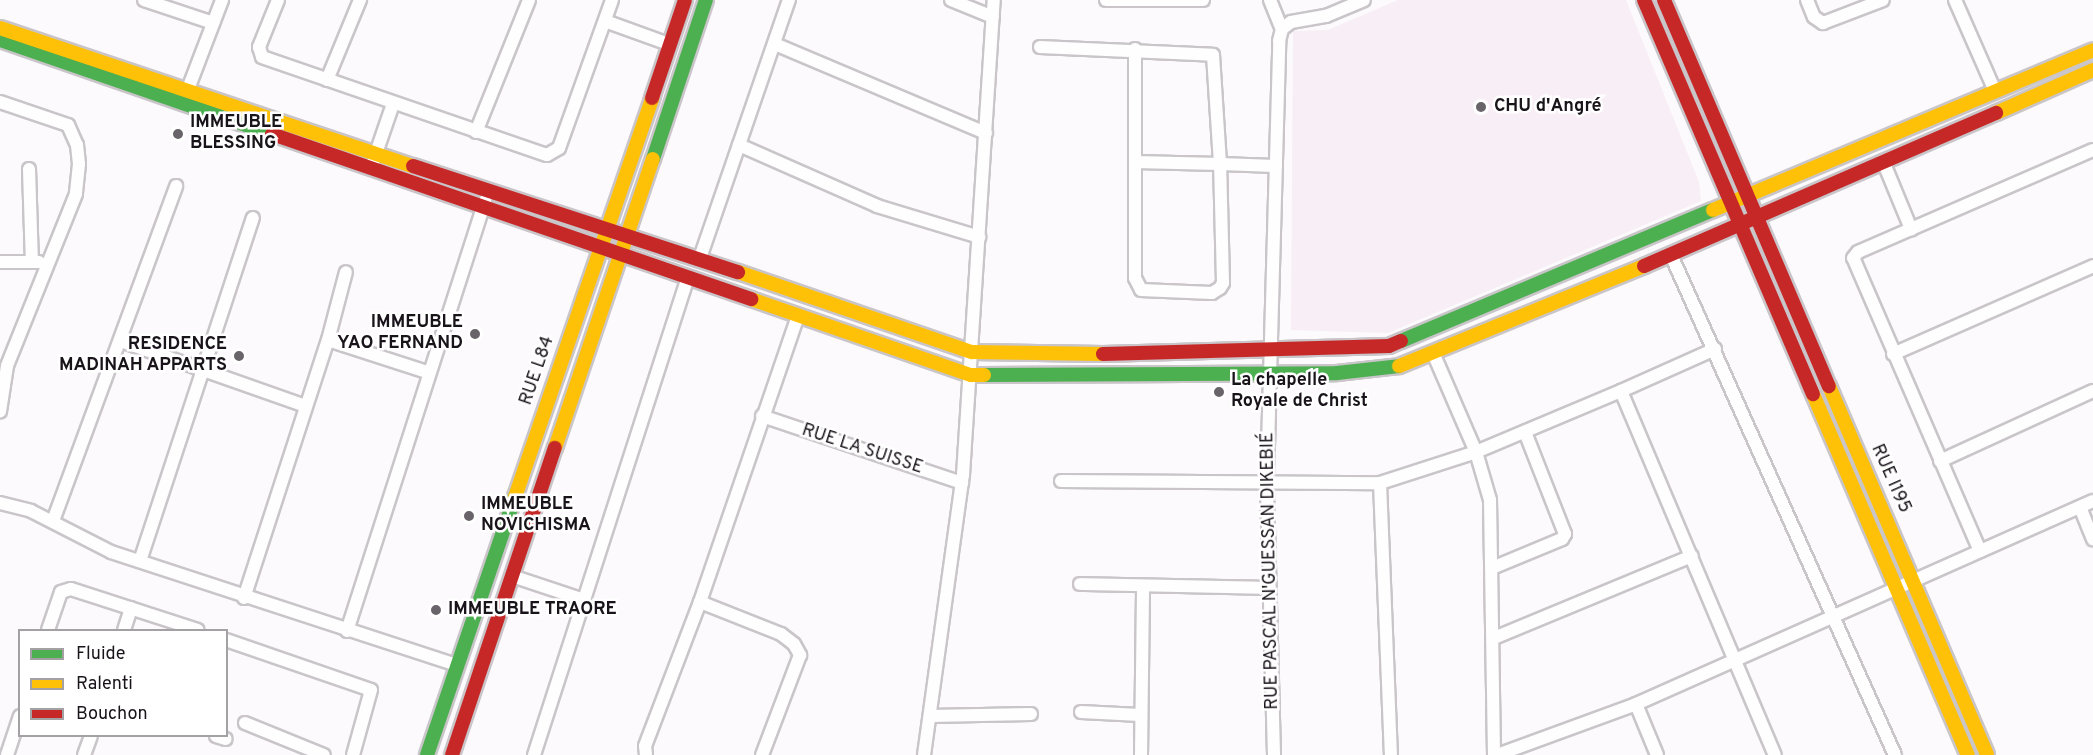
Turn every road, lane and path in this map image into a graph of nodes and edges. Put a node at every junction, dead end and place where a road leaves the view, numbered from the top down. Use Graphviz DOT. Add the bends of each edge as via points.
graph roads {
  1 [pos="144,0"];
  2 [pos="222,0"];
  3 [pos="278,0"];
  4 [pos="360,0"];
  5 [pos="529,0"];
  6 [pos="612,0"];
  7 [pos="685,0"];
  8 [pos="706,0"];
  9 [pos="789,0"];
  10 [pos="951,0"];
  11 [pos="994,0"];
  12 [pos="1106,0"];
  13 [pos="1203,0"];
  14 [pos="1270,0"];
  15 [pos="1364,0"];
  16 [pos="1644,0"];
  17 [pos="1664,0"];
  18 [pos="1807,0"];
  19 [pos="1883,0"];
  20 [pos="1955,0"];
  21 [pos="161,3"];
  22 [pos="993,17"];
  23 [pos="604,21"];
  24 [pos="213,23"];
  25 [pos="0,28"];
  26 [pos="1282,29"];
  27 [pos="0,40"];
  28 [pos="669,44"];
  29 [pos="775,44"];
  30 [pos="1040,47"];
  31 [pos="1135,49"];
  32 [pos="2093,50"];
  33 [pos="2093,70"];
  34 [pos="327,80"];
  35 [pos="1995,91"];
  36 [pos="185,97"];
  37 [pos="0,102"];
  38 [pos="393,104"];
  39 [pos="476,132"];
  40 [pos="986,133"];
  41 [pos="739,145"];
  42 [pos="2093,150"];
  43 [pos="377,153"];
  44 [pos="1883,161"];
  45 [pos="1135,162"];
  46 [pos="1220,164"];
  47 [pos="1276,166"];
  48 [pos="370,168"];
  49 [pos="29,169"];
  50 [pos="177,186"];
  51 [pos="488,192"];
  52 [pos="1746,197"];
  53 [pos="1733,203"];
  54 [pos="483,207"];
  55 [pos="253,218"];
  56 [pos="1757,218"];
  57 [pos="1743,224"];
  58 [pos="607,229"];
  59 [pos="1911,229"];
  60 [pos="626,235"];
  61 [pos="979,237"];
  62 [pos="599,248"];
  63 [pos="619,255"];
  64 [pos="1671,255"];
  65 [pos="700,258"];
  66 [pos="0,262"];
  67 [pos="32,262"];
  68 [pos="49,262"];
  69 [pos="2093,266"];
  70 [pos="346,272"];
  71 [pos="688,277"];
  72 [pos="798,315"];
  73 [pos="1461,318"];
  74 [pos="328,340"];
  75 [pos="1470,340"];
  76 [pos="121,341"];
  77 [pos="1715,349"];
  78 [pos="1270,350"];
  79 [pos="972,352"];
  80 [pos="1893,354"];
  81 [pos="1434,355"];
  82 [pos="204,372"];
  83 [pos="427,372"];
  84 [pos="1269,372"];
  85 [pos="971,375"];
  86 [pos="1621,391"];
  87 [pos="2093,391"];
  88 [pos="306,406"];
  89 [pos="0,411"];
  90 [pos="762,416"];
  91 [pos="1525,432"];
  92 [pos="1476,452"];
  93 [pos="1940,461"];
  94 [pos="1061,481"];
  95 [pos="962,483"];
  96 [pos="1267,483"];
  97 [pos="1380,483"];
  98 [pos="2093,501"];
  99 [pos="0,503"];
  100 [pos="2080,507"];
  101 [pos="53,520"];
  102 [pos="2093,539"];
  103 [pos="1980,551"];
  104 [pos="1692,556"];
  105 [pos="140,561"];
  106 [pos="1492,568"];
  107 [pos="512,576"];
  108 [pos="1915,581"];
  109 [pos="1080,584"];
  110 [pos="1143,588"];
  111 [pos="1267,588"];
  112 [pos="1896,589"];
  113 [pos="244,598"];
  114 [pos="584,600"];
  115 [pos="700,602"];
  116 [pos="131,608"];
  117 [pos="1836,617"];
  118 [pos="48,629"];
  119 [pos="124,629"];
  120 [pos="195,629"];
  121 [pos="347,631"];
  122 [pos="1494,638"];
  123 [pos="228,641"];
  124 [pos="1736,660"];
  125 [pos="457,664"];
  126 [pos="446,698"];
  127 [pos="1636,704"];
  128 [pos="468,706"];
  129 [pos="1081,712"];
  130 [pos="1031,714"];
  131 [pos="1140,715"];
  132 [pos="930,716"];
  133 [pos="18,722"];
  134 [pos="245,723"];
  135 [pos="90,737"];
  136 [pos="7,755"];
  137 [pos="84,755"];
  138 [pos="324,755"];
  139 [pos="353,755"];
  140 [pos="426,755"];
  141 [pos="452,755"];
  142 [pos="534,755"];
  143 [pos="646,755"];
  144 [pos="762,755"];
  145 [pos="924,755"];
  146 [pos="1141,755"];
  147 [pos="1274,755"];
  148 [pos="1391,755"];
  149 [pos="1495,755"];
  150 [pos="1657,755"];
  151 [pos="1775,755"];
  152 [pos="1895,755"];
  153 [pos="1968,755"];
  154 [pos="1987,755"];
  1 -- 21 [label="street"];
  2 -- 24 [label="street"];
  3 -- 34 [label="street" via="258,53"];
  4 -- 34 [label="street"];
  5 -- 39 [label="street"];
  6 -- 23 [label="street"];
  7 -- 28 [label="main road, RUE L84"];
  8 -- 60 [label="main road"];
  9 -- 29 [label="street"];
  10 -- 22 [label="street"];
  11 -- 22 [label="street"];
  12 -- 13 [label="street"];
  14 -- 26 [label="street"];
  15 -- 26 [label="street" via="1326,16 1301,18"];
  16 -- 53 [label="main road, RUE I195"];
  17 -- 52 [label="main road, RUE I195"];
  18 -- 19 [label="street" via="1814,17 1823,23"];
  20 -- 35 [label="street"];
  21 -- 24 [label="street"];
  22 -- 40 [label="street"];
  23 -- 28 [label="street"];
  23 -- 39 [label="street" via="554,154"];
  24 -- 36 [label="street"];
  25 -- 36 [label="main road"];
  26 -- 47 [label="street, RUE PASCAL N'GUESSAN DIKEBIÉ"];
  27 -- 36 [label="main road"];
  28 -- 58 [label="main road, RUE L84"];
  29 -- 40 [label="street"];
  29 -- 41 [label="street"];
  30 -- 31 [label="street"];
  31 -- 45 [label="street"];
  31 -- 46 [label="street" via="1213,55"];
  32 -- 35 [label="main road"];
  33 -- 44 [label="main road"];
  34 -- 38 [label="street"];
  35 -- 52 [label="main road"];
  36 -- 43 [label="main road"];
  36 -- 48 [label="main road"];
  37 -- 68 [label="street" via="61,121 73,132 79,164 76,194"];
  38 -- 39 [label="street"];
  38 -- 43 [label="street"];
  40 -- 61 [label="street"];
  41 -- 61 [label="street" via="885,209"];
  41 -- 65 [label="street"];
  42 -- 59 [label="street"];
  43 -- 48 [label="street"];
  43 -- 51 [label="main road"];
  44 -- 56 [label="main road"];
  44 -- 59 [label="street"];
  45 -- 46 [label="street"];
  45 -- 46 [label="street" via="1135,278 1141,290 1212,293 1223,283"];
  46 -- 47 [label="street"];
  47 -- 78 [label="street, RUE PASCAL N'GUESSAN DIKEBIÉ"];
  48 -- 54 [label="main road"];
  49 -- 67 [label="street"];
  50 -- 76 [label="street"];
  51 -- 54 [label="street"];
  51 -- 58 [label="main road"];
  52 -- 53 [label="main road"];
  52 -- 56 [label="main road, RUE I195"];
  53 -- 57 [label="main road, RUE I195"];
  53 -- 73 [label="main road"];
  54 -- 62 [label="main road"];
  54 -- 83 [label="street"];
  55 -- 82 [label="street"];
  56 -- 57 [label="main road"];
  56 -- 108 [label="main road, RUE I195"];
  57 -- 64 [label="main road"];
  57 -- 112 [label="main road, RUE I195"];
  58 -- 60 [label="main road"];
  58 -- 62 [label="main road, RUE L84"];
  59 -- 80 [label="street" via="1858,252 1853,258"];
  60 -- 63 [label="main road"];
  60 -- 65 [label="main road"];
  61 -- 79 [label="street"];
  62 -- 63 [label="main road"];
  62 -- 125 [label="main road, RUE L84"];
  63 -- 71 [label="main road"];
  63 -- 107 [label="main road"];
  64 -- 75 [label="main road"];
  64 -- 77 [label="street"];
  65 -- 79 [label="main road"];
  66 -- 67 [label="street"];
  67 -- 68 [label="street"];
  68 -- 89 [label="street" via="7,366"];
  69 -- 80 [label="street"];
  70 -- 74 [label="street"];
  71 -- 72 [label="main road"];
  71 -- 114 [label="street"];
  72 -- 85 [label="main road"];
  72 -- 90 [label="street"];
  73 -- 75 [label="main road"];
  73 -- 78 [label="main road" via="1389,346"];
  74 -- 83 [label="street"];
  74 -- 88 [label="street"];
  75 -- 81 [label="main road"];
  76 -- 82 [label="street"];
  76 -- 101 [label="street"];
  77 -- 86 [label="street"];
  77 -- 117 [label="street"];
  78 -- 79 [label="main road" via="1053,355"];
  78 -- 84 [label="street, RUE PASCAL N'GUESSAN DIKEBIÉ"];
  79 -- 85 [label="street"];
  80 -- 93 [label="street"];
  81 -- 84 [label="main road" via="1364,372"];
  81 -- 92 [label="street"];
  82 -- 88 [label="street"];
  82 -- 105 [label="street"];
  83 -- 121 [label="street"];
  84 -- 85 [label="main road"];
  84 -- 96 [label="street, RUE PASCAL N'GUESSAN DIKEBIÉ"];
  85 -- 95 [label="street"];
  86 -- 91 [label="street"];
  86 -- 104 [label="street"];
  87 -- 93 [label="street"];
  88 -- 113 [label="street"];
  90 -- 95 [label="street, RUE LA SUISSE"];
  90 -- 115 [label="street"];
  91 -- 92 [label="street"];
  91 -- 106 [label="street" via="1565,534 1562,539"];
  92 -- 97 [label="street"];
  92 -- 106 [label="street" via="1490,500"];
  93 -- 103 [label="street"];
  94 -- 96 [label="street"];
  95 -- 132 [label="street"];
  96 -- 97 [label="street"];
  96 -- 111 [label="street, RUE PASCAL N'GUESSAN DIKEBIÉ"];
  97 -- 148 [label="street"];
  98 -- 100 [label="street"];
  99 -- 101 [label="street"];
  100 -- 102 [label="street"];
  100 -- 103 [label="street"];
  101 -- 105 [label="street" via="87,542"];
  103 -- 108 [label="street"];
  104 -- 122 [label="street"];
  104 -- 124 [label="street"];
  105 -- 113 [label="street"];
  106 -- 122 [label="street"];
  107 -- 114 [label="street"];
  107 -- 128 [label="main road"];
  108 -- 112 [label="street"];
  108 -- 154 [label="main road, RUE I195"];
  109 -- 110 [label="street"];
  110 -- 111 [label="street"];
  110 -- 131 [label="street"];
  111 -- 147 [label="street, RUE PASCAL N'GUESSAN DIKEBIÉ"];
  112 -- 117 [label="street"];
  112 -- 153 [label="main road, RUE I195"];
  113 -- 121 [label="street"];
  114 -- 142 [label="street"];
  115 -- 143 [label="street" via="645,746"];
  115 -- 144 [label="street" via="781,634 800,655"];
  116 -- 118 [label="street" via="65,589"];
  116 -- 119 [label="street"];
  116 -- 120 [label="street"];
  117 -- 124 [label="street"];
  117 -- 152 [label="street"];
  121 -- 125 [label="street"];
  122 -- 149 [label="street"];
  123 -- 139 [label="street" via="371,690"];
  124 -- 127 [label="street"];
  124 -- 151 [label="street"];
  125 -- 126 [label="main road, RUE L84"];
  126 -- 128 [label="main road"];
  126 -- 140 [label="main road, RUE L84"];
  127 -- 149 [label="street"];
  127 -- 150 [label="street"];
  128 -- 141 [label="main road"];
  129 -- 131 [label="street"];
  130 -- 132 [label="street"];
  131 -- 146 [label="street"];
  132 -- 145 [label="street"];
  133 -- 136 [label="street"];
  134 -- 138 [label="street"];
  135 -- 137 [label="street"];
}
